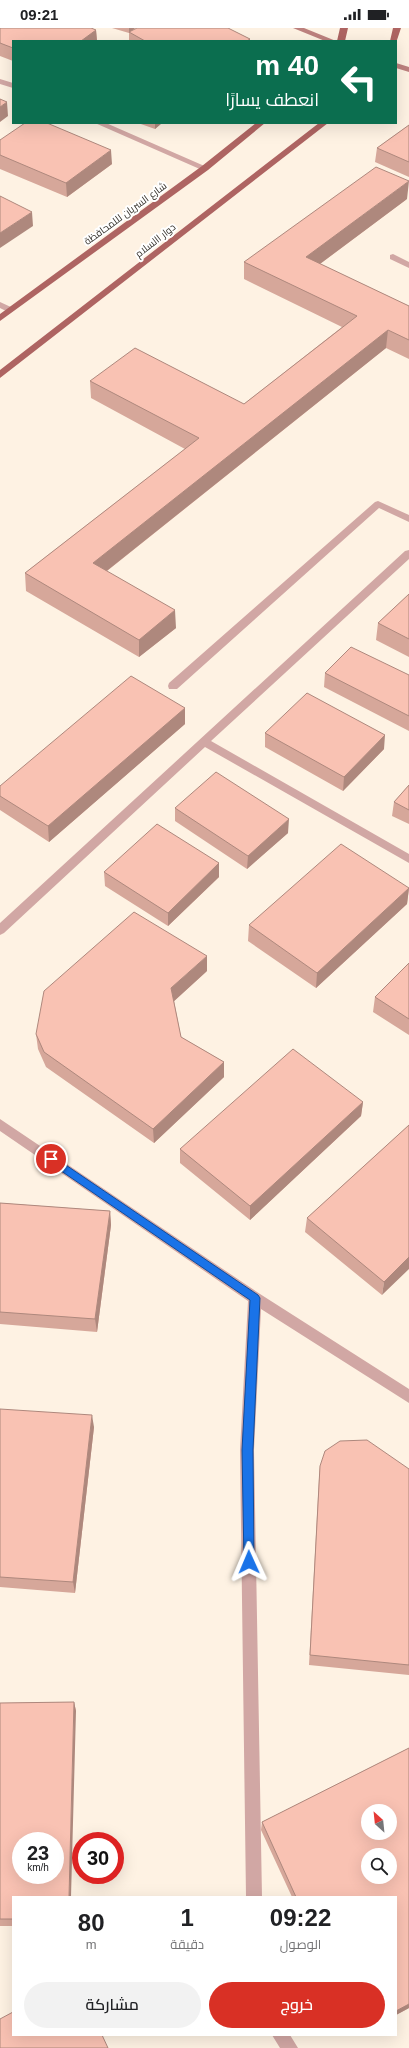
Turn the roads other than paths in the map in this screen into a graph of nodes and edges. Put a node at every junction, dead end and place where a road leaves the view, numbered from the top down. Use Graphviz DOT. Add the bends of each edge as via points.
graph roads {
  1 [pos="297,28"];
  2 [pos="344,28"];
  3 [pos="397,28"];
  4 [pos="329,40"];
  5 [pos="341,40"];
  6 [pos="394,40"];
  7 [pos="397,65"];
  8 [pos="409,70"];
  9 [pos="0,81"];
  10 [pos="12,86"];
  11 [pos="101,124"];
  12 [pos="260,124"];
  13 [pos="323,124"];
  14 [pos="205,168"];
  15 [pos="393,257"];
  16 [pos="409,265"];
  17 [pos="0,306"];
  18 [pos="10,310"];
  19 [pos="0,318"];
  20 [pos="0,375"];
  21 [pos="409,519"];
  22 [pos="409,553"];
  23 [pos="173,686"];
  24 [pos="204,742"];
  25 [pos="409,859"];
  26 [pos="0,930"];
  27 [pos="0,1124"];
  28 [pos="255,1298"];
  29 [pos="409,1397"];
  30 [pos="254,1896"];
  31 [pos="281,2036"];
  32 [pos="290,2048"];
  1 -- 4 [label="main road"];
  2 -- 5 [label="main road"];
  3 -- 6 [label="main road"];
  7 -- 8 [label="main road"];
  9 -- 10 [label="street"];
  11 -- 14 [label="street"];
  12 -- 14 [label="main road, شارع السريان لللمحافظة"];
  13 -- 20 [label="main road, دوار االسلام"];
  14 -- 18 [label="main road, شارع السريان لللمحافظة"];
  15 -- 16 [label="street"];
  17 -- 18 [label="street"];
  18 -- 19 [label="main road, شارع السريان لللمحافظة"];
  21 -- 23 [label="street" via="378,504"];
  22 -- 24 [label="street"];
  24 -- 25 [label="street"];
  24 -- 26 [label="street"];
  27 -- 28 [label="street"];
  28 -- 29 [label="street"];
  28 -- 30 [label="street" via="247,1450"];
  31 -- 32 [label="street"];
}
